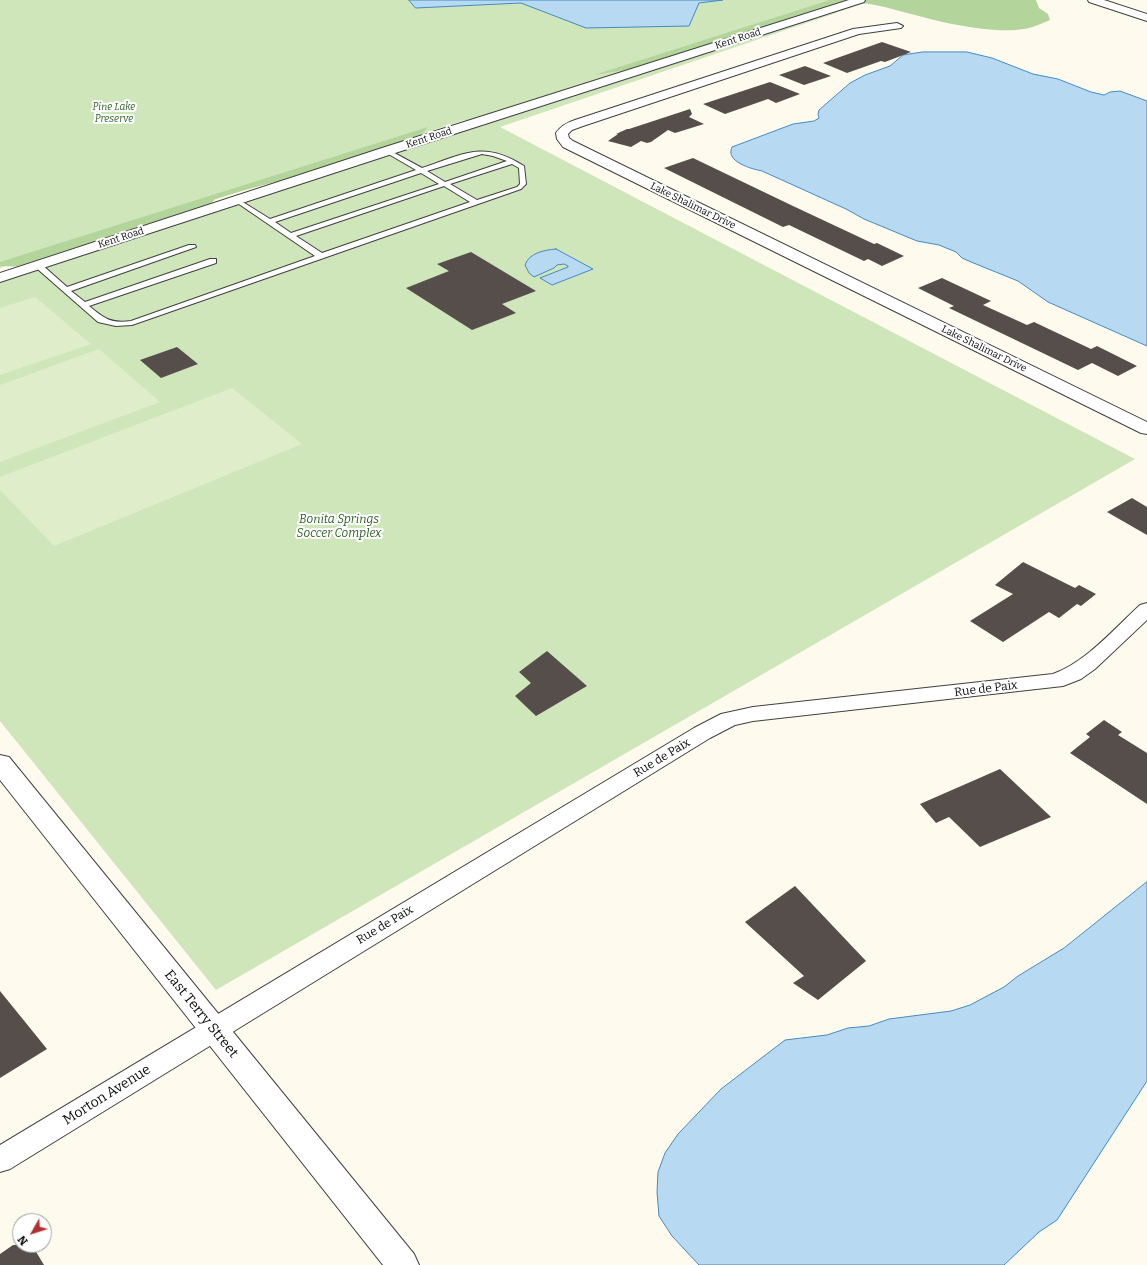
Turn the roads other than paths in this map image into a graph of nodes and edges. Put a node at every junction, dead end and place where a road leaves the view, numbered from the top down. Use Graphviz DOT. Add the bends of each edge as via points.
graph roads {
  1 [pos="860,0"];
  2 [pos="1093,0"];
  3 [pos="1147,18"];
  4 [pos="897,26"];
  5 [pos="387,151"];
  6 [pos="513,161"];
  7 [pos="422,171"];
  8 [pos="443,183"];
  9 [pos="236,200"];
  10 [pos="476,202"];
  11 [pos="269,222"];
  12 [pos="289,236"];
  13 [pos="192,247"];
  14 [pos="321,256"];
  15 [pos="213,261"];
  16 [pos="37,266"];
  17 [pos="0,278"];
  18 [pos="66,290"];
  19 [pos="84,305"];
  20 [pos="1147,429"];
  21 [pos="1147,609"];
  22 [pos="0,763"];
  23 [pos="213,1029"];
  24 [pos="0,1160"];
  25 [pos="403,1265"];
  1 -- 5 [label="street, Kent Road"];
  2 -- 3 [label="street"];
  4 -- 20 [label="street, Lake Shalimar Drive" via="857,31 579,123 568,127 562,133 563,139 588,154"];
  5 -- 7 [label="lane"];
  5 -- 9 [label="street, Kent Road"];
  6 -- 7 [label="lane" via="483,152"];
  6 -- 8 [label="lane"];
  6 -- 10 [label="lane" via="522,167 523,184 519,188"];
  7 -- 8 [label="lane"];
  7 -- 11 [label="lane"];
  8 -- 10 [label="lane"];
  8 -- 12 [label="lane"];
  9 -- 11 [label="lane"];
  9 -- 16 [label="street, Kent Road"];
  10 -- 14 [label="lane"];
  11 -- 12 [label="lane"];
  12 -- 14 [label="lane"];
  13 -- 18 [label="lane"];
  14 -- 19 [label="lane" via="132,324 117,325 106,322"];
  15 -- 19 [label="lane"];
  16 -- 17 [label="street, Kent Road"];
  16 -- 18 [label="lane"];
  18 -- 19 [label="lane"];
  21 -- 23 [label="street, Rue de Paix" via="1088,664 1074,674 1056,681 806,707 728,719"];
  22 -- 23 [label="street, East Terry Street"];
  23 -- 24 [label="street, Morton Avenue"];
  23 -- 25 [label="street, East Terry Street"];
}
